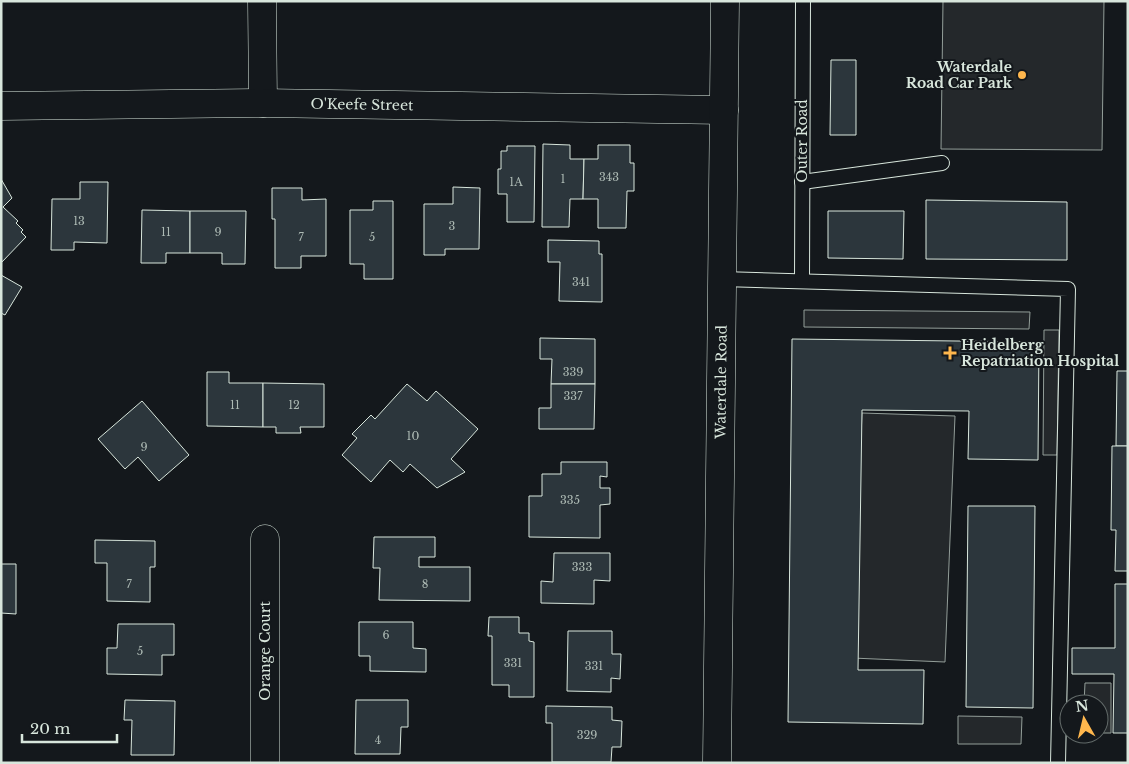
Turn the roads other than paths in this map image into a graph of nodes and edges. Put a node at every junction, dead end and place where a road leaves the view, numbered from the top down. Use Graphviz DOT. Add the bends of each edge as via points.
graph roads {
  1 [pos="262,1"];
  2 [pos="725,1"];
  3 [pos="803,1"];
  4 [pos="263,103"];
  5 [pos="1,106"];
  6 [pos="724,110"];
  7 [pos="942,163"];
  8 [pos="802,182"];
  9 [pos="722,279"];
  10 [pos="802,281"];
  11 [pos="265,538"];
  12 [pos="265,763"];
  13 [pos="717,763"];
  14 [pos="1058,763"];
  1 -- 4 [label="street"];
  2 -- 6 [label="street, Waterdale Road"];
  3 -- 8 [label="lane, Outer Road"];
  4 -- 5 [label="street, O'Keefe Street"];
  4 -- 6 [label="street, O'Keefe Street"];
  6 -- 9 [label="street, Waterdale Road"];
  7 -- 8 [label="lane"];
  8 -- 10 [label="lane, Outer Road"];
  9 -- 10 [label="lane"];
  9 -- 13 [label="street, Waterdale Road"];
  10 -- 14 [label="lane" via="1068,289"];
  11 -- 12 [label="street, Orange Court"];
}
